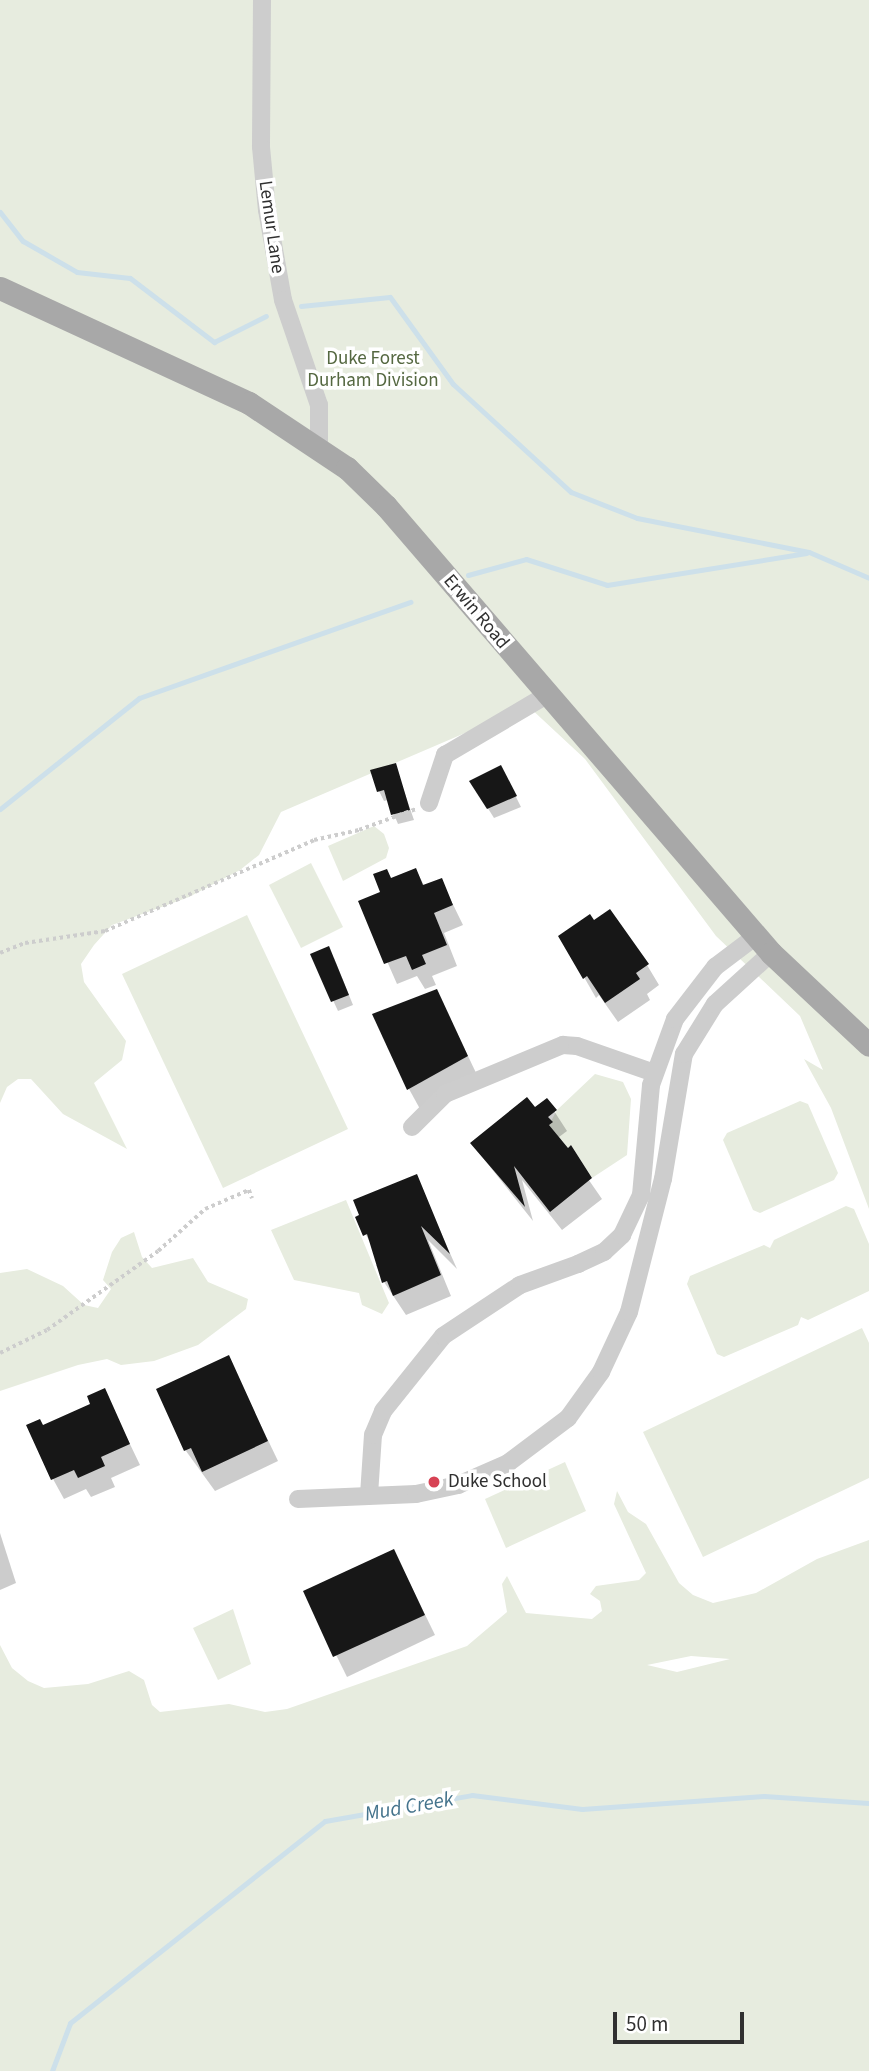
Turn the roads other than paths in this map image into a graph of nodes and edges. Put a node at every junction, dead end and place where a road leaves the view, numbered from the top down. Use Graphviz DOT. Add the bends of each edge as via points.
graph roads {
  1 [pos="262,0"];
  2 [pos="0,288"];
  3 [pos="319,447"];
  4 [pos="547,695"];
  5 [pos="429,803"];
  6 [pos="763,945"];
  7 [pos="869,1045"];
  8 [pos="654,1073"];
  9 [pos="412,1128"];
  10 [pos="641,1195"];
  11 [pos="641,1258"];
  12 [pos="369,1495"];
  13 [pos="298,1499"];
  1 -- 3 [label="street, Lemur Lane" via="261,147 267,210 290,327 319,405"];
  2 -- 3 [label="main road, Erwin Road" via="249,403"];
  3 -- 4 [label="main road, Erwin Road" via="386,506"];
  4 -- 5 [label="street" via="445,755"];
  4 -- 6 [label="main road, Erwin Road"];
  6 -- 7 [label="main road, Erwin Road"];
  6 -- 8 [label="street" via="715,967 689,995"];
  6 -- 11 [label="street" via="715,1004 684,1054 663,1179"];
  8 -- 9 [label="street" via="563,1045 445,1094"];
  8 -- 10 [label="street"];
  10 -- 11 [label="street"];
  10 -- 12 [label="street" via="622,1235 604,1252 520,1285 443,1336 383,1411 373,1435"];
  11 -- 12 [label="street" via="629,1312 607,1360 568,1418 508,1463 458,1485 416,1494"];
  12 -- 13 [label="street"];
}
